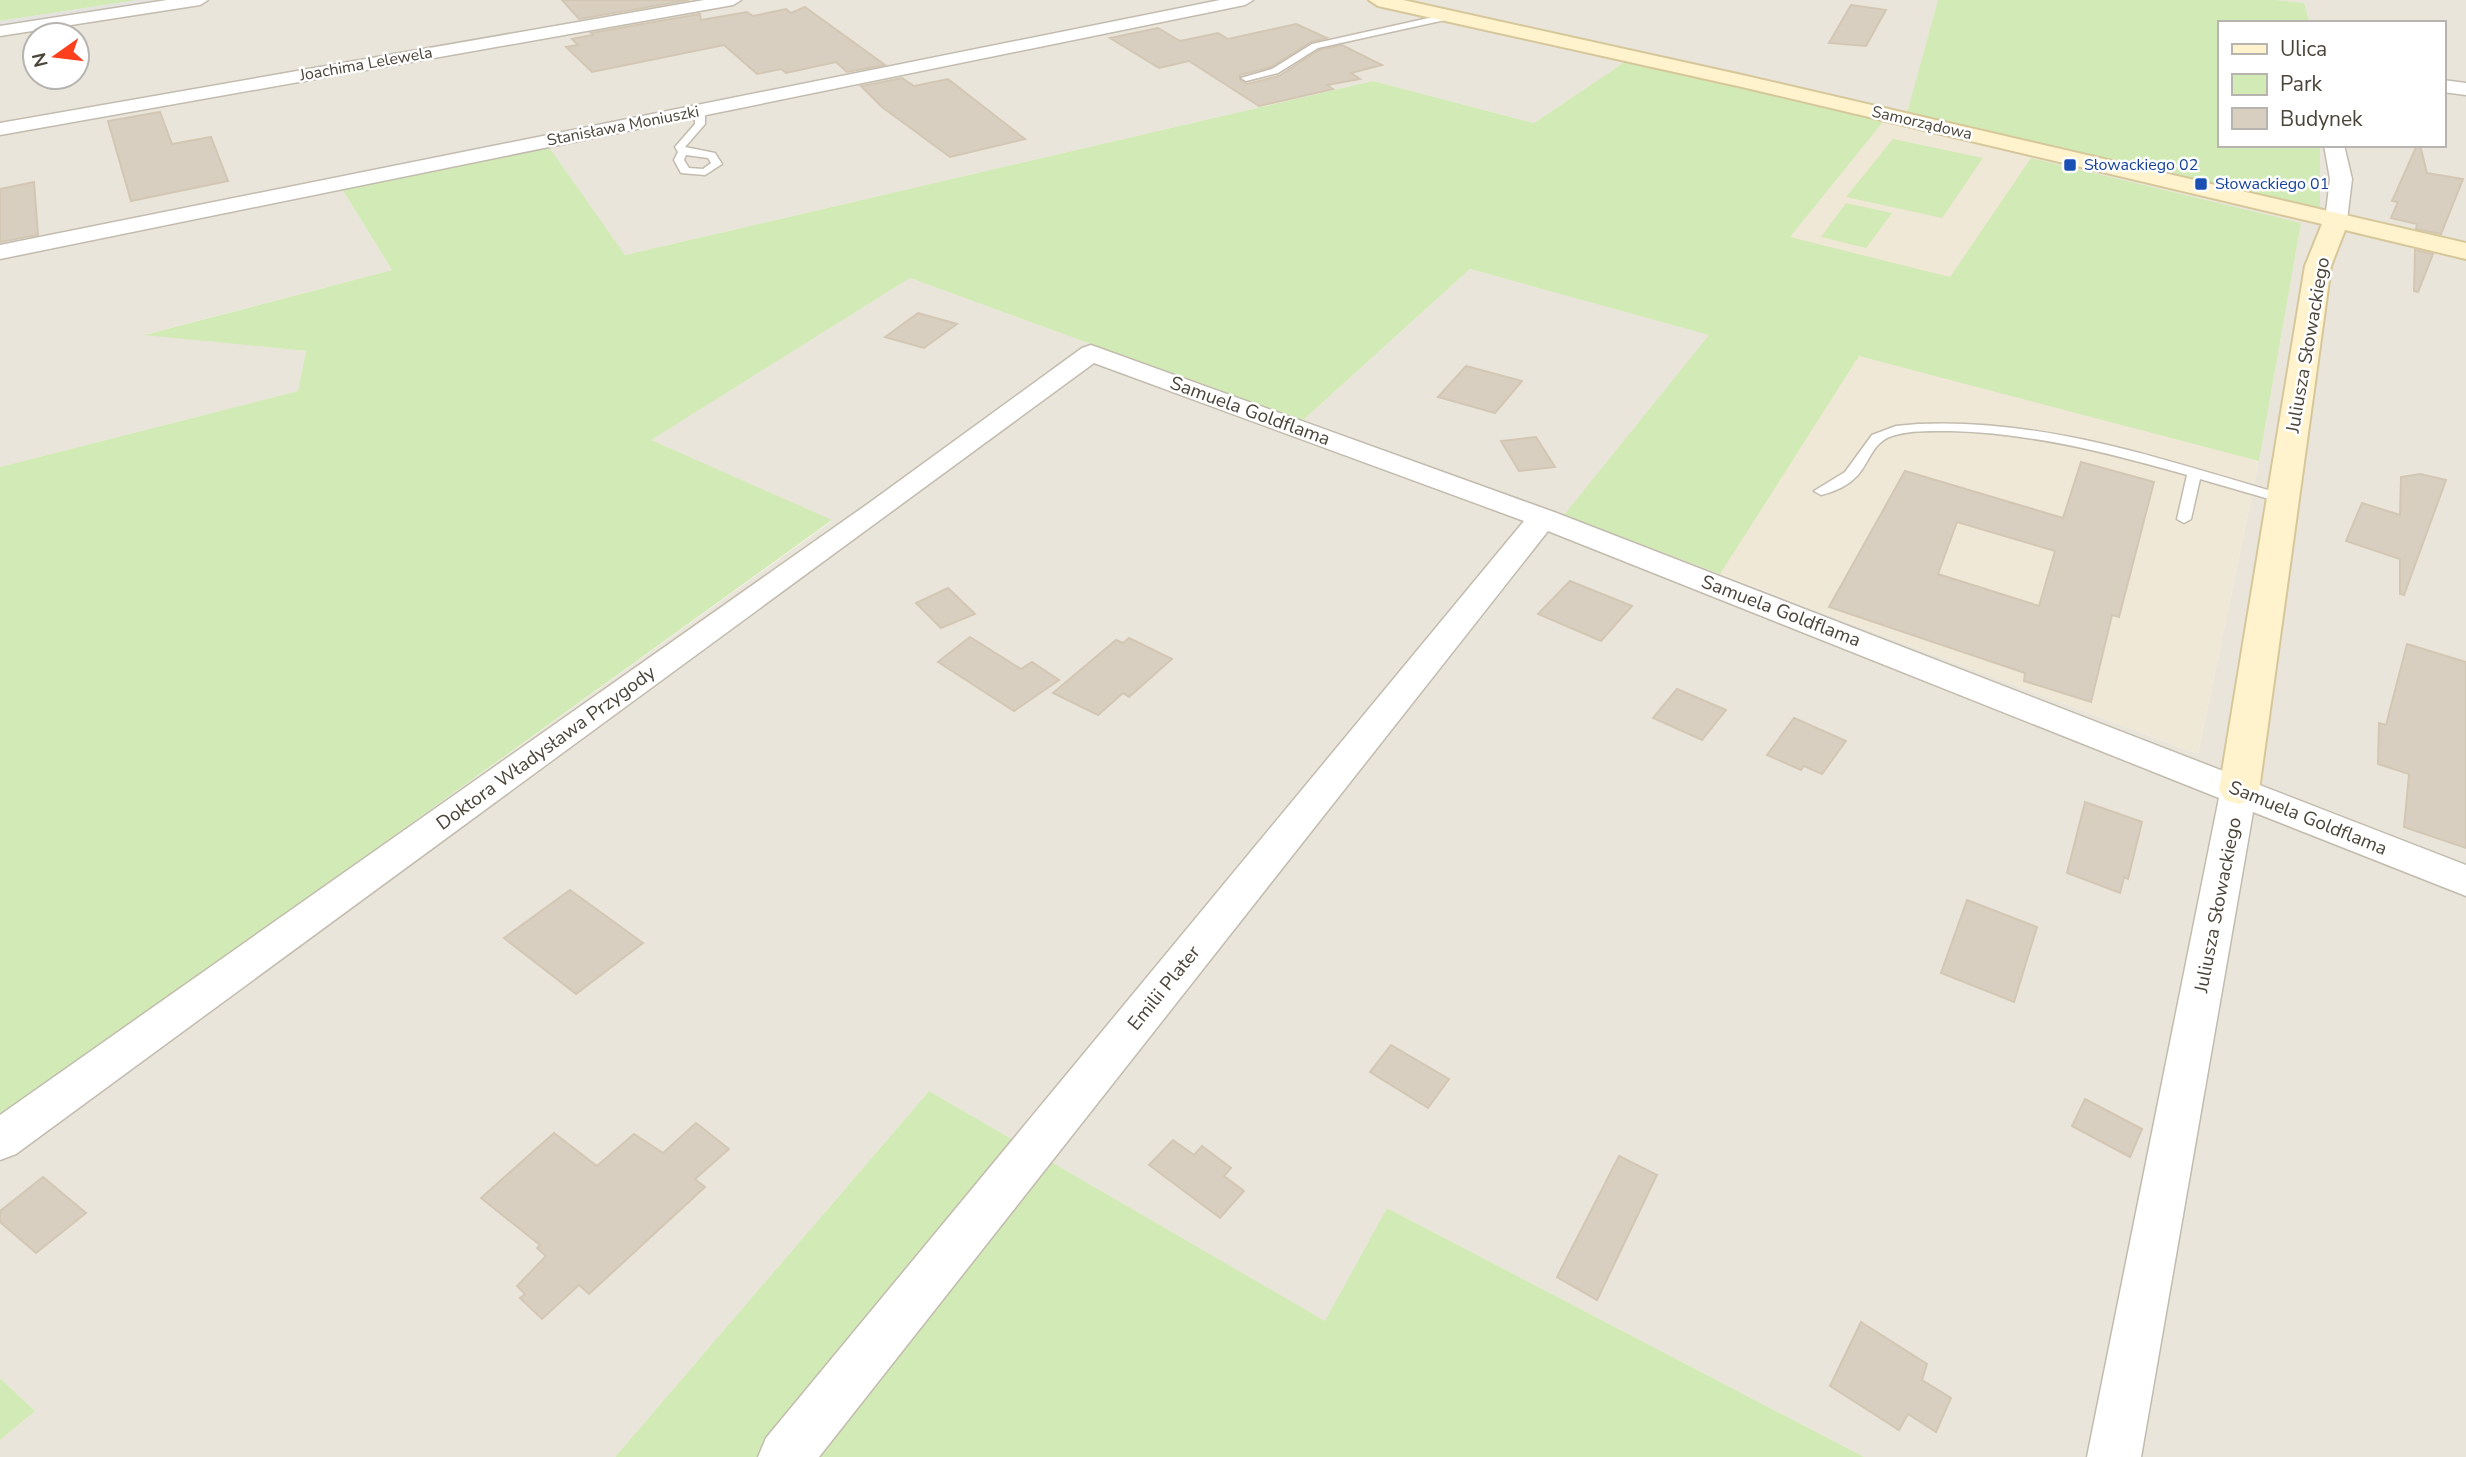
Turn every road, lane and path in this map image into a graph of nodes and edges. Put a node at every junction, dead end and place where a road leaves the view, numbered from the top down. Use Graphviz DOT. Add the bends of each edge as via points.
graph roads {
  1 [pos="200,0"];
  2 [pos="733,0"];
  3 [pos="1245,0"];
  4 [pos="1378,0"];
  5 [pos="1451,16"];
  6 [pos="0,31"];
  7 [pos="1246,78"];
  8 [pos="2445,86"];
  9 [pos="2466,89"];
  10 [pos="700,112"];
  11 [pos="0,129"];
  12 [pos="2334,147"];
  13 [pos="683,152"];
  14 [pos="2336,220"];
  15 [pos="2466,251"];
  16 [pos="0,252"];
  17 [pos="1091,353"];
  18 [pos="2194,475"];
  19 [pos="1821,492"];
  20 [pos="2283,499"];
  21 [pos="1543,518"];
  22 [pos="2184,519"];
  23 [pos="2239,790"];
  24 [pos="2466,881"];
  25 [pos="0,1140"];
  26 [pos="785,1457"];
  27 [pos="2113,1457"];
  1 -- 6 [label="street"];
  2 -- 11 [label="street, Joachima Lelewela"];
  3 -- 10 [label="street, Stanisława Moniuszki"];
  4 -- 5 [label="street, Samorządowa"];
  5 -- 7 [label="lane" via="1315,46 1275,71"];
  5 -- 14 [label="street, Samorządowa"];
  8 -- 9 [label="street"];
  10 -- 13 [label="lane" via="699,124 680,147"];
  10 -- 16 [label="street, Stanisława Moniuszki"];
  12 -- 14 [label="street, Juliusza Słowackiego" via="2341,179"];
  14 -- 15 [label="street, Samorządowa"];
  14 -- 20 [label="street, Juliusza Słowackiego" via="2318,266"];
  17 -- 21 [label="street, Samuela Goldflama"];
  17 -- 25 [label="street, Doktora Władysława Przygody"];
  18 -- 19 [label="lane" via="2072,441 2005,428 1912,428 1881,435 1852,473"];
  18 -- 20 [label="lane"];
  18 -- 22 [label="lane"];
  20 -- 23 [label="street, Juliusza Słowackiego"];
  21 -- 23 [label="street, Samuela Goldflama"];
  21 -- 26 [label="street, Emilii Plater"];
  23 -- 24 [label="street, Samuela Goldflama"];
  23 -- 27 [label="street, Juliusza Słowackiego"];
}
